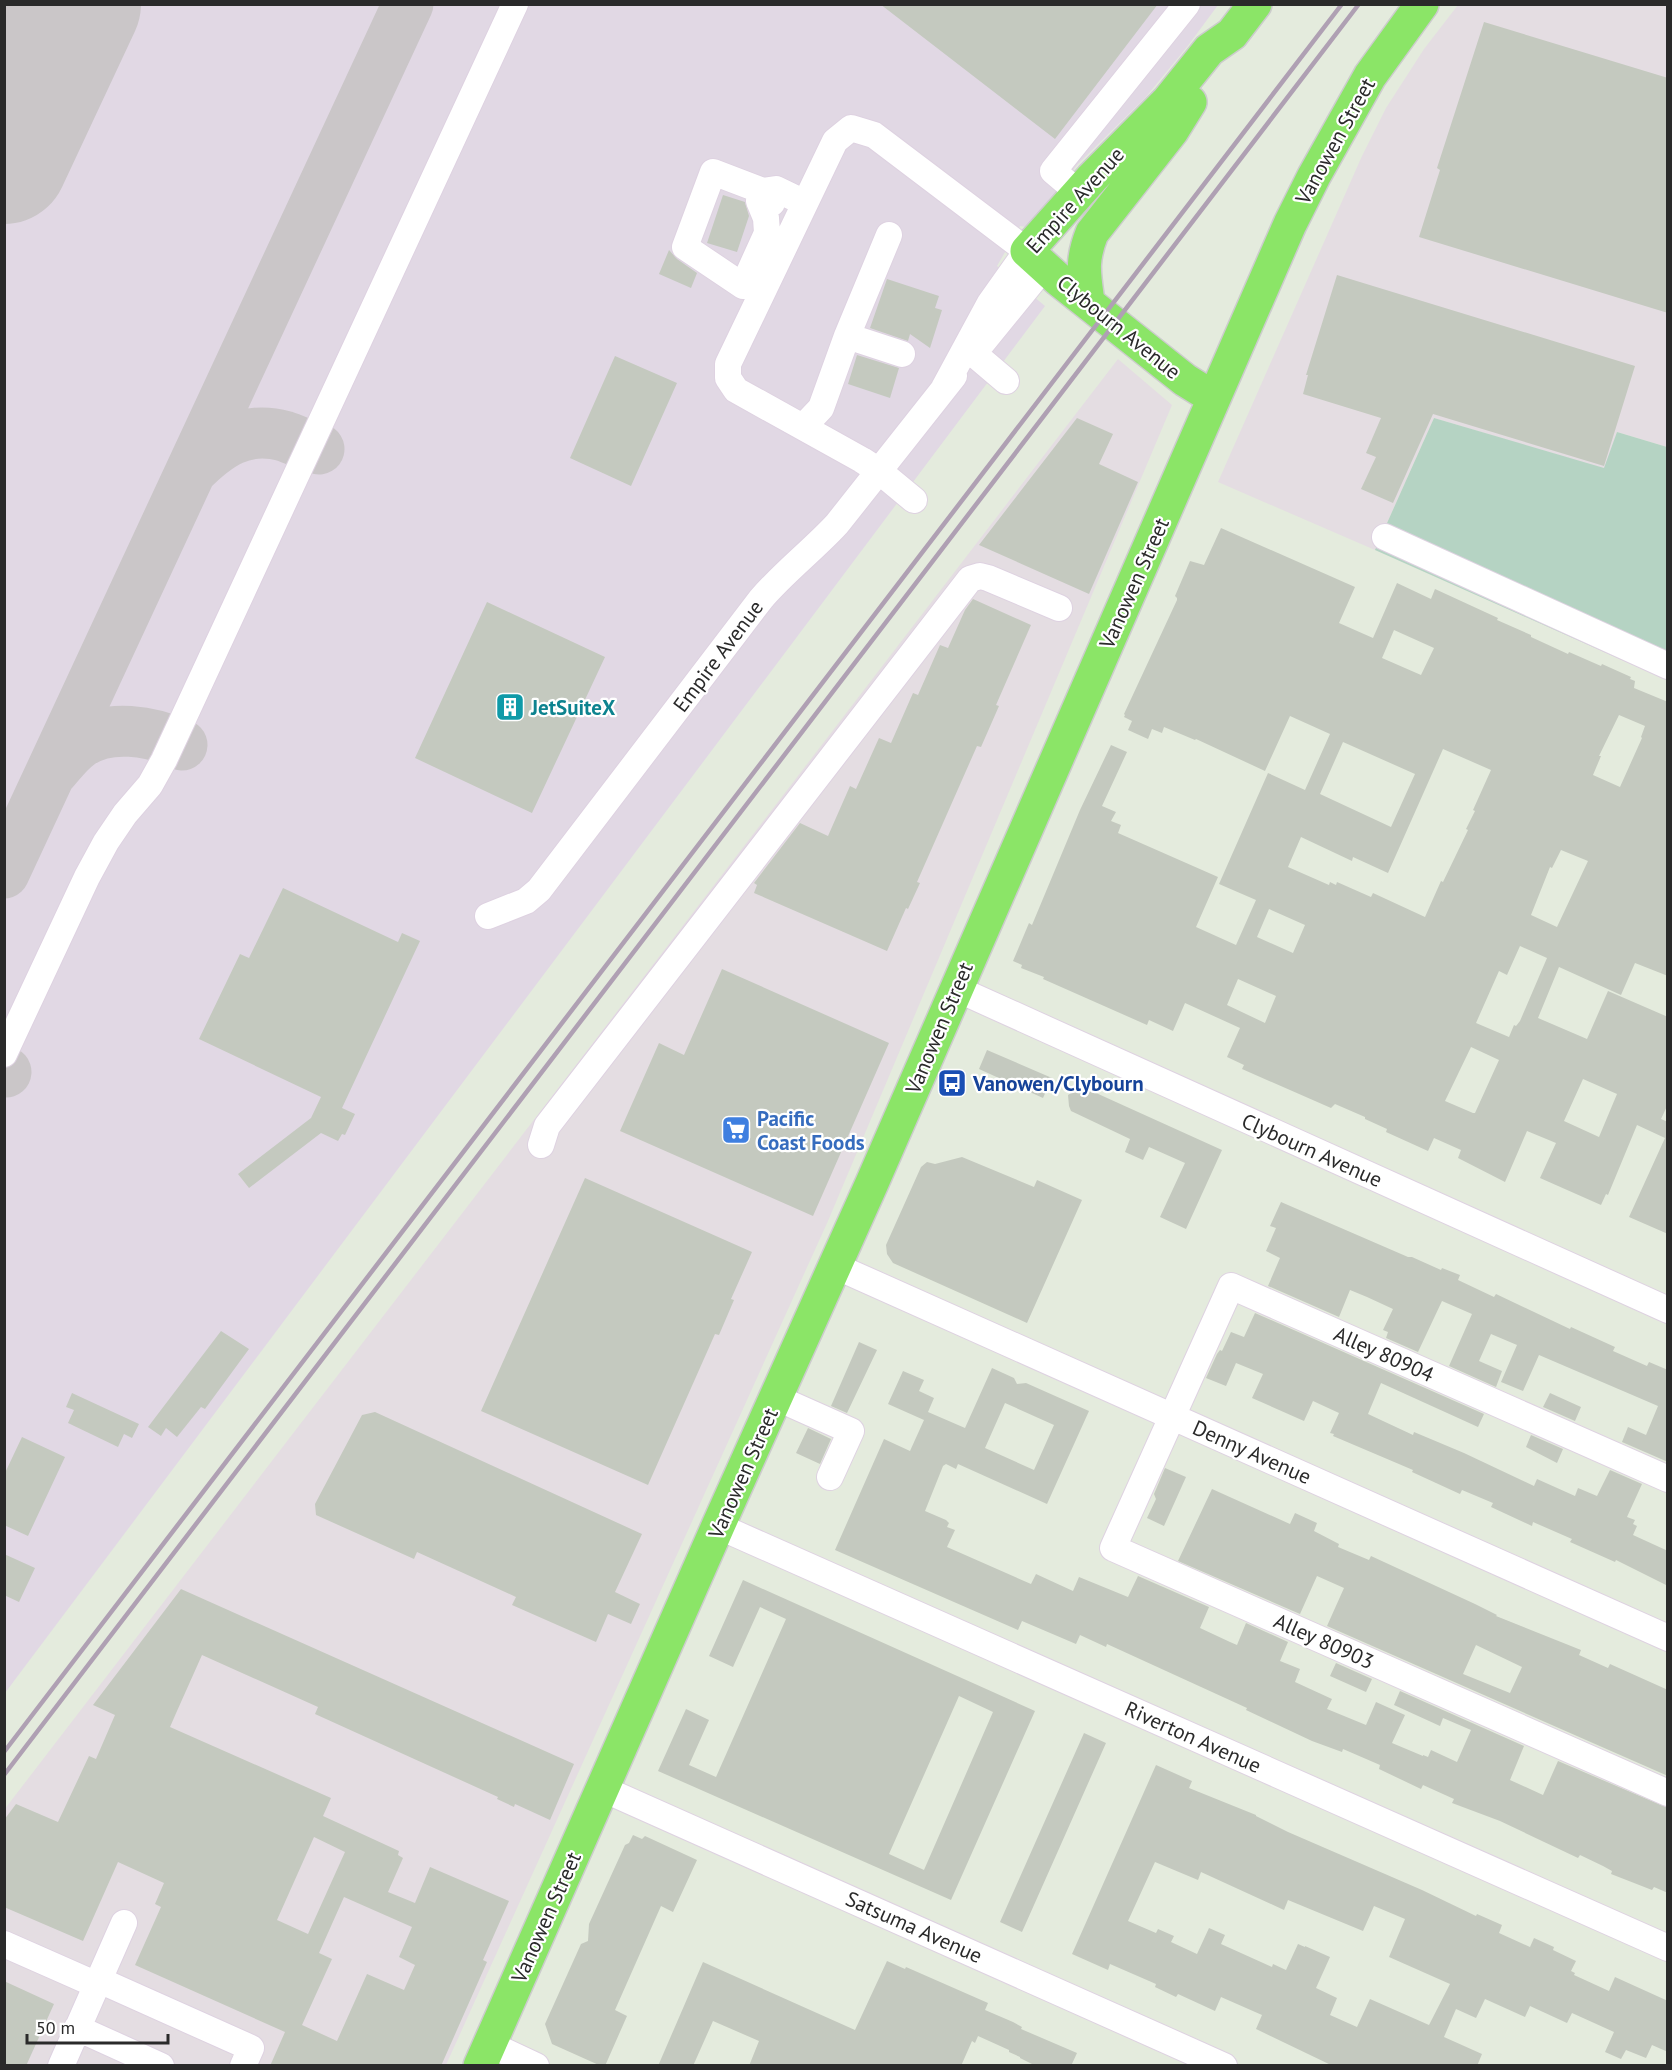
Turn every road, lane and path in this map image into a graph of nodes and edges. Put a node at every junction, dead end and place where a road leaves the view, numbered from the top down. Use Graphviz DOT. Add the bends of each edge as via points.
graph roads {
  1 [pos="515,4"];
  2 [pos="1187,4"];
  3 [pos="1254,4"];
  4 [pos="1422,4"];
  5 [pos="1232,34"];
  6 [pos="1190,102"];
  7 [pos="763,191"];
  8 [pos="1079,193"];
  9 [pos="802,209"];
  10 [pos="889,235"];
  11 [pos="1036,259"];
  12 [pos="1088,302"];
  13 [pos="847,336"];
  14 [pos="973,353"];
  15 [pos="902,354"];
  16 [pos="1006,381"];
  17 [pos="944,388"];
  18 [pos="1214,398"];
  19 [pos="805,425"];
  20 [pos="879,471"];
  21 [pos="914,500"];
  22 [pos="1385,537"];
  23 [pos="1059,608"];
  24 [pos="1668,666"];
  25 [pos="488,916"];
  26 [pos="957,989"];
  27 [pos="4,1054"];
  28 [pos="541,1145"];
  29 [pos="835,1266"];
  30 [pos="1668,1310"];
  31 [pos="777,1398"];
  32 [pos="1172,1416"];
  33 [pos="830,1477"];
  34 [pos="1668,1479"];
  35 [pos="718,1526"];
  36 [pos="1668,1638"];
  37 [pos="603,1789"];
  38 [pos="1668,1793"];
  39 [pos="124,1923"];
  40 [pos="4,1944"];
  41 [pos="1668,1948"];
  42 [pos="98,1982"];
  43 [pos="77,2028"];
  44 [pos="485,2055"];
  45 [pos="61,2066"];
  46 [pos="161,2066"];
  47 [pos="243,2066"];
  48 [pos="536,2066"];
  49 [pos="1224,2066"];
  1 -- 27 [label="street" via="164,760 150,785 106,842"];
  2 -- 8 [label="street" via="1053,171"];
  3 -- 5 [label="main road, Empire Avenue"];
  4 -- 18 [label="main road, Vanowen Street" via="1370,76 1314,176"];
  5 -- 6 [label="main road, Empire Avenue" via="1226,57"];
  5 -- 8 [label="main road, Empire Avenue" via="1209,50 1168,101"];
  6 -- 11 [label="main road, Empire Avenue"];
  6 -- 12 [label="main road" via="1092,233 1084,253"];
  7 -- 9 [label="street" via="776,189"];
  8 -- 11 [label="main road, Empire Avenue"];
  9 -- 11 [label="street" via="835,141 851,128 874,135"];
  9 -- 19 [label="street" via="728,364 728,378 736,390"];
  10 -- 13 [label="street"];
  11 -- 12 [label="main road, Clybourn Avenue"];
  11 -- 14 [label="street, Empire Avenue"];
  11 -- 17 [label="street, Empire Avenue" via="990,303"];
  12 -- 18 [label="main road, Clybourn Avenue" via="1185,380"];
  13 -- 15 [label="street"];
  13 -- 19 [label="street" via="821,408"];
  14 -- 16 [label="street"];
  14 -- 17 [label="street, Empire Avenue"];
  17 -- 20 [label="street, Empire Avenue"];
  18 -- 26 [label="main road, Vanowen Street"];
  19 -- 20 [label="street"];
  20 -- 21 [label="street"];
  20 -- 25 [label="street, Empire Avenue" via="820,543 761,599 539,890 526,901"];
  22 -- 24 [label="street"];
  23 -- 28 [label="street" via="988,578 970,579 546,1126"];
  26 -- 29 [label="main road, Vanowen Street"];
  26 -- 30 [label="street, Clybourn Avenue"];
  29 -- 31 [label="main road, Vanowen Street"];
  29 -- 32 [label="street, Denny Avenue"];
  31 -- 33 [label="street" via="851,1431"];
  31 -- 35 [label="main road, Vanowen Street"];
  32 -- 34 [label="street, Alley 80904" via="1231,1286"];
  32 -- 36 [label="street, Denny Avenue"];
  32 -- 38 [label="street, Alley 80903" via="1113,1548"];
  35 -- 37 [label="main road, Vanowen Street"];
  35 -- 41 [label="street, Riverton Avenue"];
  37 -- 44 [label="main road, Vanowen Street"];
  37 -- 49 [label="street, Satsuma Avenue"];
  39 -- 42 [label="street"];
  40 -- 42 [label="street"];
  42 -- 43 [label="street"];
  42 -- 47 [label="street" via="251,2048"];
  43 -- 45 [label="street"];
  43 -- 46 [label="street"];
  44 -- 48 [label="street"];
}
